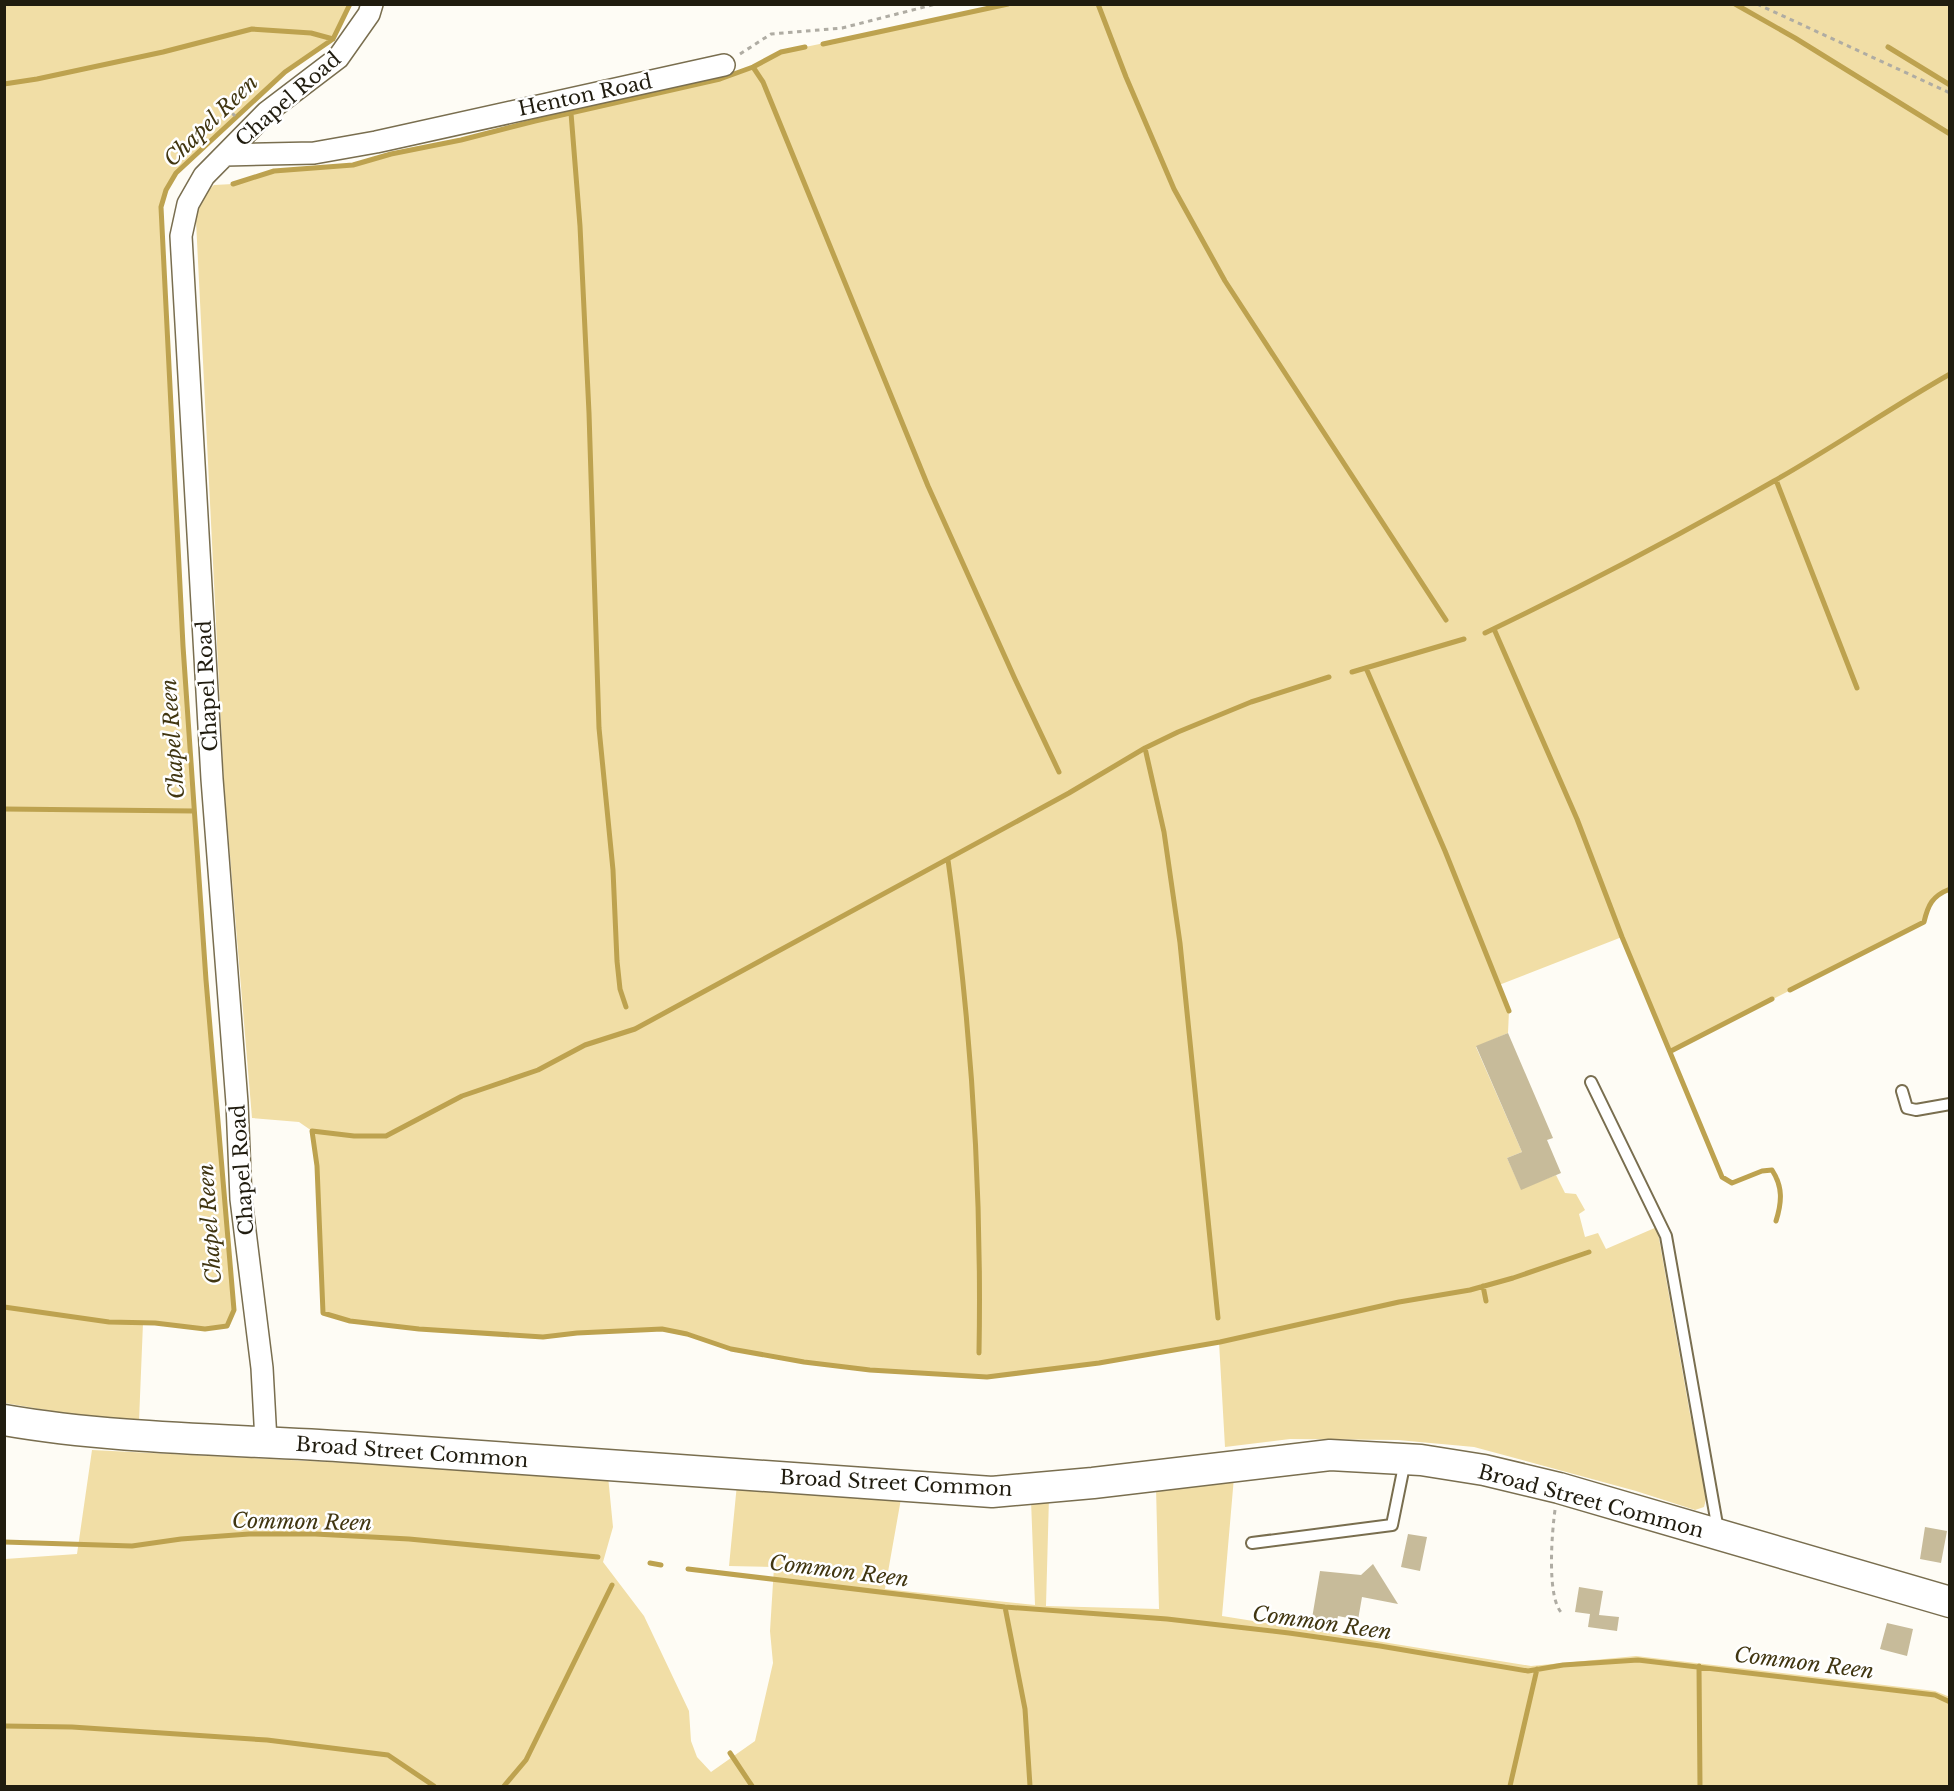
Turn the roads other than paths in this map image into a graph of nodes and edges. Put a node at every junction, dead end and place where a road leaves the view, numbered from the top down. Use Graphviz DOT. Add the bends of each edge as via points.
graph roads {
  1 [pos="372,4"];
  2 [pos="724,65"];
  3 [pos="225,155"];
  4 [pos="1591,1082"];
  5 [pos="1902,1091"];
  6 [pos="1950,1104"];
  7 [pos="4,1420"];
  8 [pos="266,1442"];
  9 [pos="1406,1459"];
  10 [pos="1719,1536"];
  11 [pos="1252,1543"];
  12 [pos="1950,1602"];
  1 -- 3 [label="street, Chapel Road" via="338,58 267,112"];
  2 -- 3 [label="street, Henton Road" via="366,144 314,153"];
  3 -- 8 [label="street, Chapel Road" via="204,176 188,204 181,236 241,1199 262,1368"];
  4 -- 10 [label="lane" via="1666,1236"];
  5 -- 6 [label="lane" via="1907,1108"];
  7 -- 8 [label="street, Broad Street Common" via="122,1435"];
  8 -- 9 [label="street, Broad Street Common" via="992,1492 1330,1455"];
  9 -- 10 [label="street, Broad Street Common" via="1485,1470"];
  9 -- 11 [label="lane" via="1392,1525"];
  10 -- 12 [label="street, Broad Street Common"];
}
